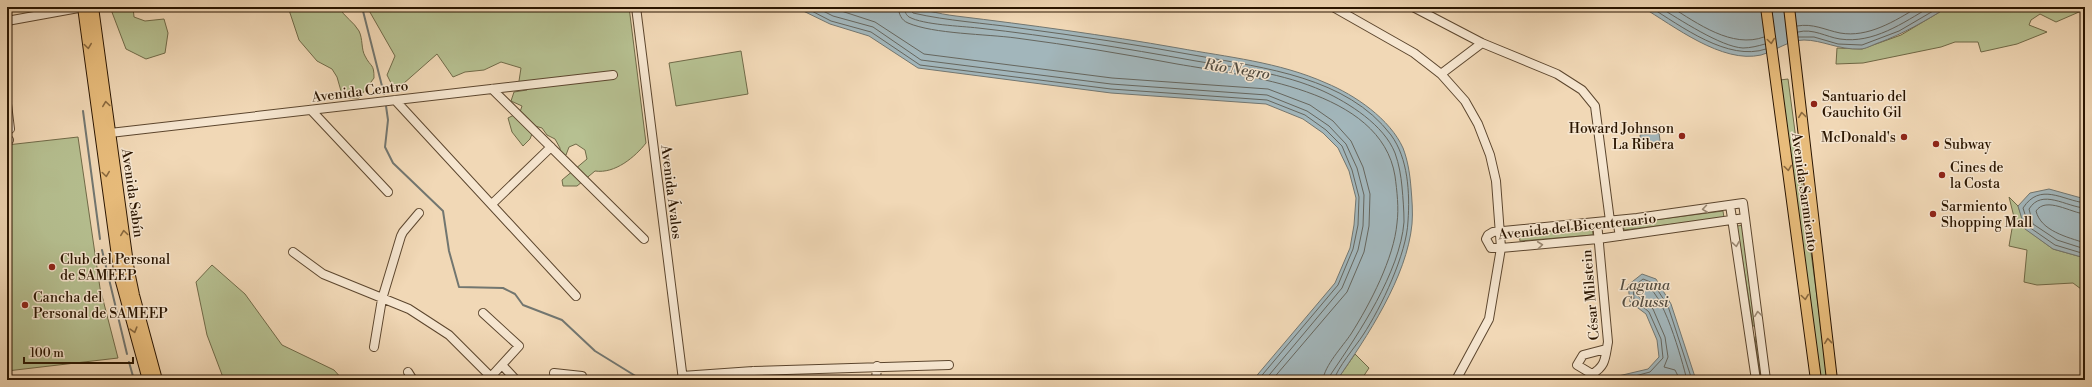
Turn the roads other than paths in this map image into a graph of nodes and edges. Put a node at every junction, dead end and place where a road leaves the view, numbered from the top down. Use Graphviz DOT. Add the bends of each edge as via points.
graph roads {
  1 [pos="84,7"];
  2 [pos="93,7"];
  3 [pos="636,7"];
  4 [pos="1333,7"];
  5 [pos="1413,7"];
  6 [pos="1766,7"];
  7 [pos="1789,7"];
  8 [pos="7,21"];
  9 [pos="1482,42"];
  10 [pos="1441,74"];
  11 [pos="613,75"];
  12 [pos="492,89"];
  13 [pos="395,100"];
  14 [pos="7,104"];
  15 [pos="311,110"];
  16 [pos="10,129"];
  17 [pos="110,133"];
  18 [pos="551,147"];
  19 [pos="388,192"];
  20 [pos="492,204"];
  21 [pos="1730,205"];
  22 [pos="419,213"];
  23 [pos="1745,218"];
  24 [pos="1613,220"];
  25 [pos="1733,220"];
  26 [pos="1598,222"];
  27 [pos="1501,232"];
  28 [pos="1620,236"];
  29 [pos="644,239"];
  30 [pos="1598,239"];
  31 [pos="1501,248"];
  32 [pos="293,252"];
  33 [pos="576,296"];
  34 [pos="382,299"];
  35 [pos="483,313"];
  36 [pos="1760,330"];
  37 [pos="1750,333"];
  38 [pos="374,347"];
  39 [pos="1606,349"];
  40 [pos="502,365"];
  41 [pos="949,365"];
  42 [pos="877,366"];
  43 [pos="753,371"];
  44 [pos="408,372"];
  45 [pos="554,373"];
  46 [pos="683,378"];
  47 [pos="490,379"];
  48 [pos="148,380"];
  49 [pos="157,380"];
  50 [pos="413,380"];
  51 [pos="516,380"];
  52 [pos="582,380"];
  53 [pos="758,380"];
  54 [pos="876,380"];
  55 [pos="1456,380"];
  56 [pos="1756,380"];
  57 [pos="1766,380"];
  58 [pos="1816,380"];
  59 [pos="1832,380"];
  1 -- 8 [label="street"];
  1 -- 48 [label="main road, Avenida Sabín, one-way" via="120,278"];
  17 -- 2 [label="main road, Avenida Sabín, one-way"];
  3 -- 46 [label="street, Avenida Ávalos"];
  4 -- 10 [label="street" via="1414,53"];
  5 -- 9 [label="street"];
  6 -- 58 [label="main road, Avenida Sarmiento, one-way"];
  59 -- 7 [label="main road, Avenida Sarmiento, one-way"];
  9 -- 10 [label="street"];
  9 -- 24 [label="street" via="1557,74 1582,90 1594,106"];
  10 -- 27 [label="street" via="1465,101 1478,124 1490,155 1496,181"];
  11 -- 12 [label="street, Avenida Centro"];
  12 -- 13 [label="street, Avenida Centro"];
  12 -- 18 [label="street"];
  13 -- 15 [label="street, Avenida Centro"];
  13 -- 20 [label="street"];
  14 -- 16 [label="street"];
  15 -- 17 [label="street, Avenida Centro"];
  15 -- 19 [label="street"];
  49 -- 17 [label="main road, Avenida Sabín, one-way" via="134,295"];
  18 -- 20 [label="street"];
  18 -- 29 [label="street"];
  20 -- 33 [label="street"];
  21 -- 23 [label="street, Avenida del Bicentenario" via="1743,203"];
  21 -- 24 [label="street, Avenida del Bicentenario, one-way"];
  21 -- 25 [label="street"];
  22 -- 34 [label="street" via="403,232"];
  23 -- 25 [label="street, Avenida del Bicentenario"];
  36 -- 23 [label="street, one-way"];
  24 -- 26 [label="street, Avenida del Bicentenario"];
  24 -- 28 [label="street"];
  25 -- 28 [label="street, Avenida del Bicentenario"];
  25 -- 37 [label="street, one-way"];
  26 -- 27 [label="street, Avenida del Bicentenario"];
  26 -- 30 [label="street, César Milstein"];
  27 -- 31 [label="street"];
  27 -- 31 [label="street, Avenida del Bicentenario" via="1493,232 1486,239 1491,248"];
  28 -- 30 [label="street, Avenida del Bicentenario"];
  31 -- 30 [label="street, Avenida del Bicentenario, one-way"];
  30 -- 39 [label="street, César Milstein" via="1608,342"];
  31 -- 55 [label="street" via="1489,319"];
  32 -- 34 [label="street" via="323,274"];
  34 -- 38 [label="street"];
  34 -- 47 [label="street" via="409,308 449,335"];
  35 -- 40 [label="street" via="519,346"];
  36 -- 37 [label="street"];
  36 -- 57 [label="street"];
  37 -- 56 [label="street"];
  40 -- 47 [label="street"];
  40 -- 51 [label="street"];
  41 -- 42 [label="street"];
  42 -- 43 [label="street"];
  42 -- 54 [label="street"];
  43 -- 46 [label="street"];
  43 -- 53 [label="street"];
  44 -- 50 [label="street"];
  45 -- 52 [label="street" via="582,376"];
}
